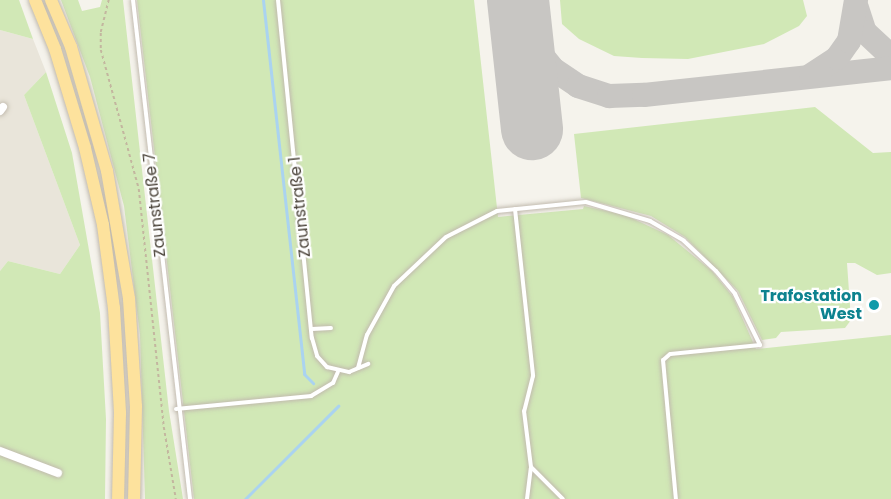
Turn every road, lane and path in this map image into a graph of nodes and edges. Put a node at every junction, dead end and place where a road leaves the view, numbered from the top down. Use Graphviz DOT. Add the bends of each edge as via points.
graph roads {
  1 [pos="35,0"];
  2 [pos="51,0"];
  3 [pos="109,0"];
  4 [pos="134,0"];
  5 [pos="278,0"];
  6 [pos="515,209"];
  7 [pos="331,328"];
  8 [pos="312,329"];
  9 [pos="368,364"];
  10 [pos="358,368"];
  11 [pos="338,372"];
  12 [pos="176,409"];
  13 [pos="0,451"];
  14 [pos="531,467"];
  15 [pos="58,473"];
  16 [pos="118,499"];
  17 [pos="134,499"];
  18 [pos="176,499"];
  19 [pos="189,499"];
  20 [pos="527,499"];
  21 [pos="563,499"];
  22 [pos="676,499"];
  1 -- 16 [label="main road" via="82,137 103,225 120,413"];
  2 -- 17 [label="main road" via="71,47 107,171 129,299 136,406"];
  3 -- 18 [label="path" via="100,33 101,50 139,189 164,427"];
  4 -- 12 [label="lane, Zaunstraße 7"];
  5 -- 8 [label="lane, Zaunstraße 1"];
  6 -- 10 [label="lane" via="497,211 446,237 394,286 367,335"];
  6 -- 14 [label="lane" via="533,376 524,411"];
  6 -- 22 [label="lane" via="586,202 621,210 668,230 716,270 735,294 760,345 670,354 663,360"];
  7 -- 8 [label="lane"];
  8 -- 11 [label="lane, Zaunstraße 1" via="317,356"];
  9 -- 10 [label="lane"];
  10 -- 11 [label="lane"];
  11 -- 12 [label="lane" via="333,383 312,396"];
  12 -- 19 [label="lane, Zaunstraße 7"];
  13 -- 15 [label="street"];
  14 -- 20 [label="lane"];
  14 -- 21 [label="lane"];
}
